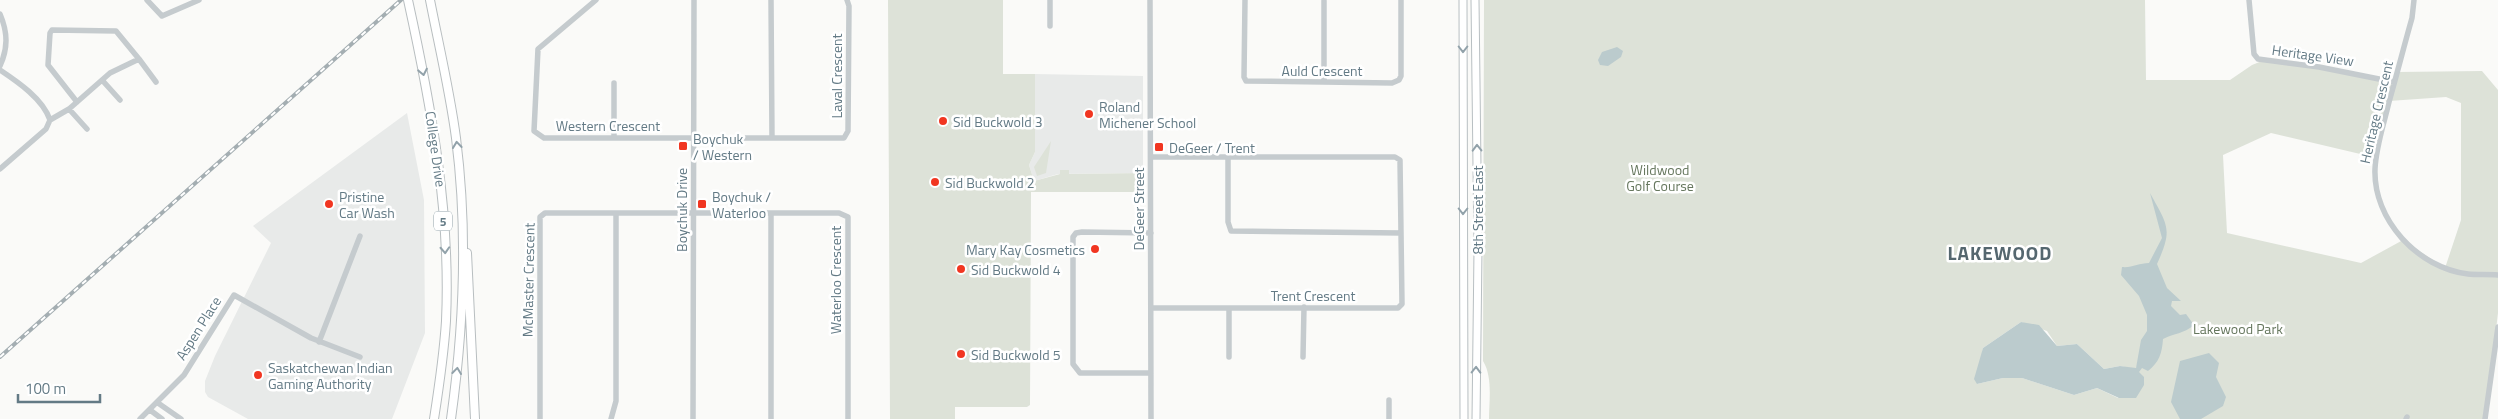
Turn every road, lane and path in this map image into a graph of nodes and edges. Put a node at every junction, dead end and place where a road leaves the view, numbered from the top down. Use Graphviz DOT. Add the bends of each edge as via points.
graph roads {
  1 [pos="147,0"];
  2 [pos="199,0"];
  3 [pos="408,0"];
  4 [pos="430,0"];
  5 [pos="596,0"];
  6 [pos="694,0"];
  7 [pos="771,0"];
  8 [pos="847,0"];
  9 [pos="1050,0"];
  10 [pos="1150,0"];
  11 [pos="1245,0"];
  12 [pos="1401,0"];
  13 [pos="1463,0"];
  14 [pos="1475,0"];
  15 [pos="2249,0"];
  16 [pos="2414,0"];
  17 [pos="1324,1"];
  18 [pos="0,14"];
  19 [pos="1050,26"];
  20 [pos="139,59"];
  21 [pos="0,68"];
  22 [pos="102,80"];
  23 [pos="1324,81"];
  24 [pos="156,82"];
  25 [pos="2394,82"];
  26 [pos="614,83"];
  27 [pos="120,100"];
  28 [pos="77,102"];
  29 [pos="69,109"];
  30 [pos="50,120"];
  31 [pos="87,129"];
  32 [pos="772,137"];
  33 [pos="614,138"];
  34 [pos="694,138"];
  35 [pos="1151,157"];
  36 [pos="1228,157"];
  37 [pos="0,168"];
  38 [pos="462,193"];
  39 [pos="616,213"];
  40 [pos="771,213"];
  41 [pos="693,214"];
  42 [pos="1150,232"];
  43 [pos="1401,232"];
  44 [pos="360,236"];
  45 [pos="2498,275"];
  46 [pos="1304,307"];
  47 [pos="1151,308"];
  48 [pos="1229,308"];
  49 [pos="2498,327"];
  50 [pos="319,342"];
  51 [pos="360,357"];
  52 [pos="1229,357"];
  53 [pos="1303,357"];
  54 [pos="1151,373"];
  55 [pos="1390,400"];
  56 [pos="158,402"];
  57 [pos="150,410"];
  58 [pos="140,419"];
  59 [pos="162,419"];
  60 [pos="181,419"];
  61 [pos="434,419"];
  62 [pos="451,419"];
  63 [pos="475,419"];
  64 [pos="540,419"];
  65 [pos="611,419"];
  66 [pos="693,419"];
  67 [pos="771,419"];
  68 [pos="848,419"];
  69 [pos="1151,419"];
  70 [pos="1390,419"];
  71 [pos="1464,419"];
  72 [pos="1476,419"];
  73 [pos="2485,419"];
  1 -- 2 [label="street" via="162,16"];
  3 -- 61 [label="highway, College Drive / 5, one-way" via="441,182 446,321"];
  38 -- 4 [label="highway, College Drive / 5, one-way" via="456,137"];
  5 -- 33 [label="street, Western Crescent" via="538,49 534,131 544,138"];
  6 -- 34 [label="street, Boychuk Drive"];
  7 -- 32 [label="street"];
  8 -- 32 [label="street, Laval Crescent" via="847,135 844,138"];
  9 -- 19 [label="street"];
  10 -- 35 [label="street, DeGeer Street"];
  11 -- 23 [label="street, Auld Crescent" via="1246,82"];
  12 -- 23 [label="street, Auld Crescent" via="1399,80 1392,83"];
  13 -- 71 [label="main road, 8th Street East, one-way"];
  72 -- 14 [label="main road, 8th Street East, one-way"];
  15 -- 25 [label="street, Heritage View" via="2253,48 2258,59"];
  16 -- 25 [label="street, Heritage Crescent"];
  17 -- 23 [label="street"];
  18 -- 21 [label="street" via="7,42"];
  20 -- 22 [label="street"];
  20 -- 24 [label="street"];
  20 -- 28 [label="street" via="116,31 52,30 48,65"];
  21 -- 30 [label="street" via="20,82 47,112"];
  22 -- 27 [label="street"];
  22 -- 28 [label="street"];
  25 -- 45 [label="street, Heritage Crescent" via="2375,170 2381,203 2392,226 2414,250 2446,268 2467,274"];
  26 -- 33 [label="street"];
  28 -- 29 [label="street"];
  29 -- 30 [label="street"];
  29 -- 31 [label="street"];
  30 -- 37 [label="street" via="46,129"];
  32 -- 34 [label="street, Laval Crescent"];
  33 -- 34 [label="street, Western Crescent"];
  34 -- 41 [label="street, Boychuk Drive"];
  35 -- 36 [label="street, Trent Crescent"];
  35 -- 42 [label="street, DeGeer Street"];
  36 -- 43 [label="street" via="1228,222 1231,231"];
  36 -- 43 [label="street, Trent Crescent" via="1395,157 1400,160 1401,168"];
  62 -- 38 [label="highway, College Drive / 5, one-way" via="461,337"];
  38 -- 63 [label="highway"];
  39 -- 41 [label="street, McMaster Crescent"];
  39 -- 64 [label="street, McMaster Crescent" via="545,213 540,217"];
  39 -- 65 [label="street" via="616,401"];
  40 -- 41 [label="street, Waterloo Crescent"];
  40 -- 67 [label="street"];
  40 -- 68 [label="street, Waterloo Crescent" via="839,213 848,217"];
  41 -- 66 [label="street, Boychuk Drive"];
  42 -- 47 [label="street, DeGeer Street"];
  42 -- 54 [label="street" via="1082,232 1073,237 1073,364 1080,373"];
  43 -- 46 [label="street, Trent Crescent" via="1402,304 1398,308"];
  44 -- 50 [label="street"];
  46 -- 48 [label="street, Trent Crescent"];
  46 -- 53 [label="street"];
  47 -- 48 [label="street, Trent Crescent"];
  47 -- 54 [label="street, DeGeer Street"];
  48 -- 52 [label="street"];
  49 -- 73 [label="street"];
  50 -- 51 [label="street, Aspen Place"];
  50 -- 56 [label="street, Aspen Place" via="234,295 184,375"];
  54 -- 69 [label="street, DeGeer Street"];
  55 -- 70 [label="street"];
  56 -- 57 [label="street"];
  56 -- 60 [label="street"];
  57 -- 58 [label="street"];
  57 -- 59 [label="street"];
}
